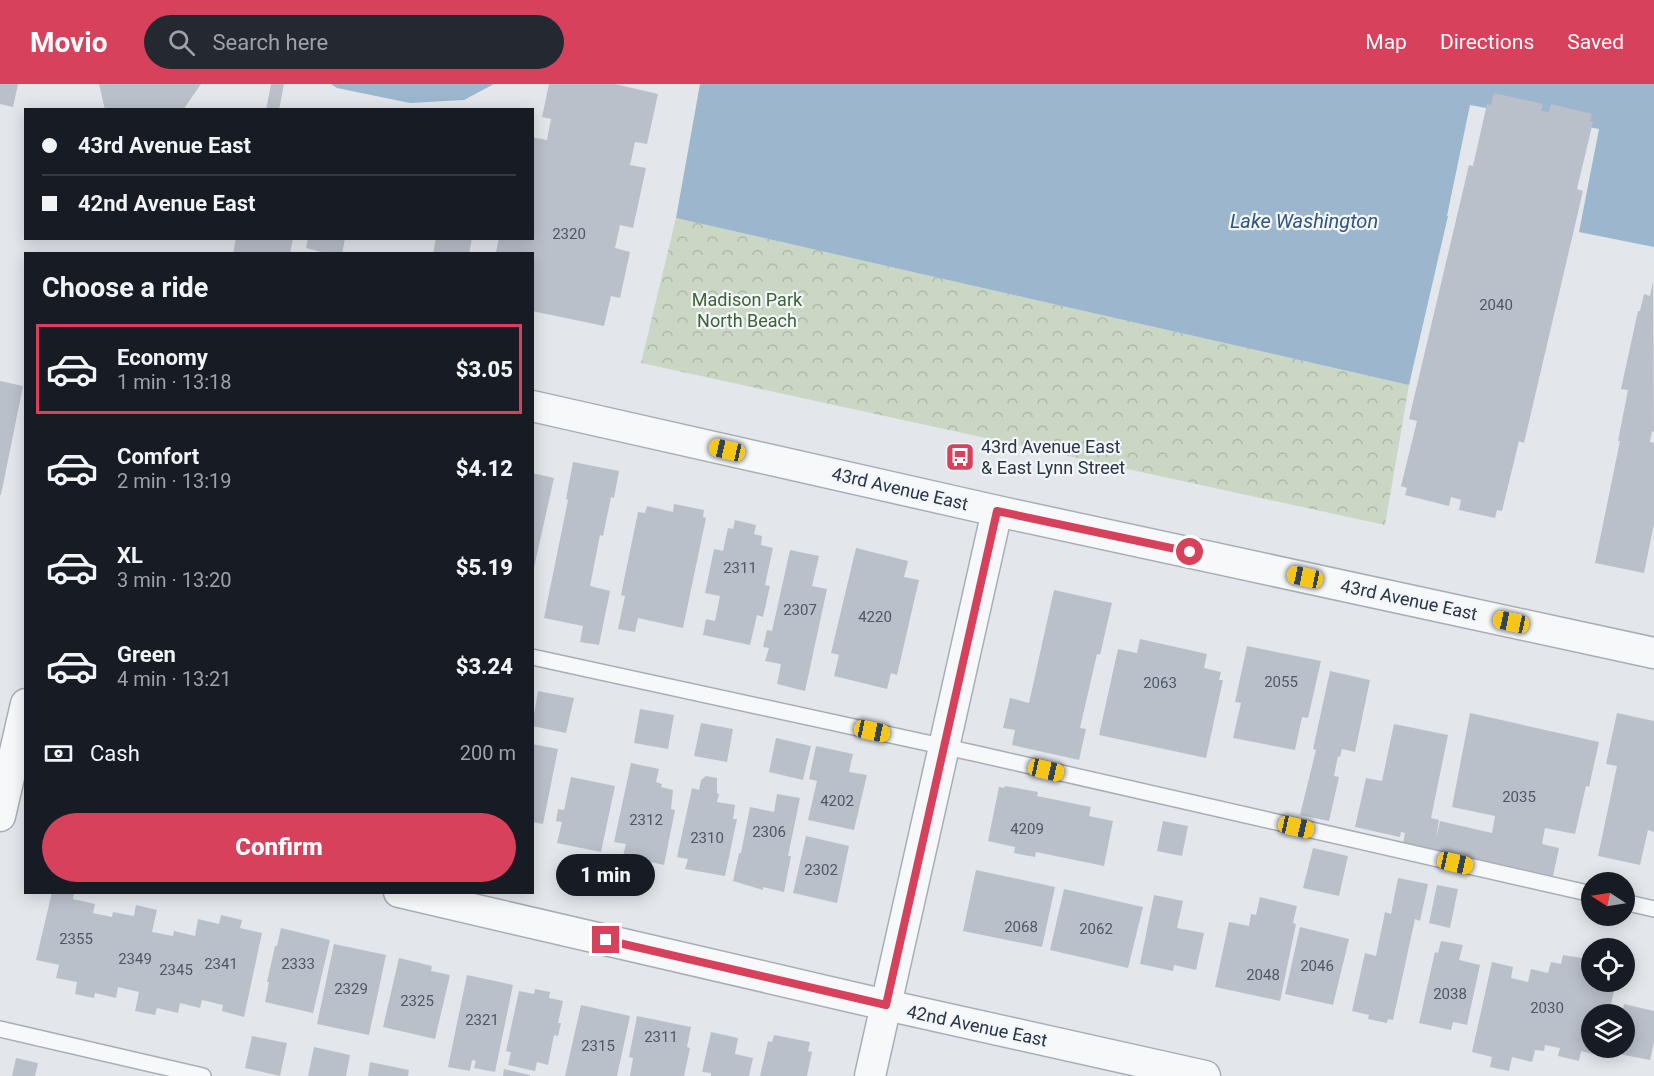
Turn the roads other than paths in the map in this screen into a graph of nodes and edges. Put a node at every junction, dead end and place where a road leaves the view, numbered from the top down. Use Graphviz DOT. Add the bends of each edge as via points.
graph roads {
  1 [pos="534,406"];
  2 [pos="997,511"];
  3 [pos="1654,653"];
  4 [pos="534,657"];
  5 [pos="24,717"];
  6 [pos="944,747"];
  7 [pos="10,808"];
  8 [pos="1581,892"];
  9 [pos="408,894"];
  10 [pos="1635,905"];
  11 [pos="1654,909"];
  12 [pos="886,1005"];
  13 [pos="0,1029"];
  14 [pos="203,1076"];
  15 [pos="870,1076"];
  16 [pos="1205,1076"];
  1 -- 2 [label="street, 43rd Avenue East"];
  2 -- 3 [label="street, 43rd Avenue East"];
  2 -- 6 [label="street"];
  4 -- 6 [label="lane"];
  5 -- 7 [label="street"];
  6 -- 8 [label="lane"];
  6 -- 12 [label="street"];
  9 -- 12 [label="street, 42nd Avenue East"];
  10 -- 11 [label="lane"];
  12 -- 15 [label="street"];
  12 -- 16 [label="street, 42nd Avenue East"];
  13 -- 14 [label="lane"];
}
